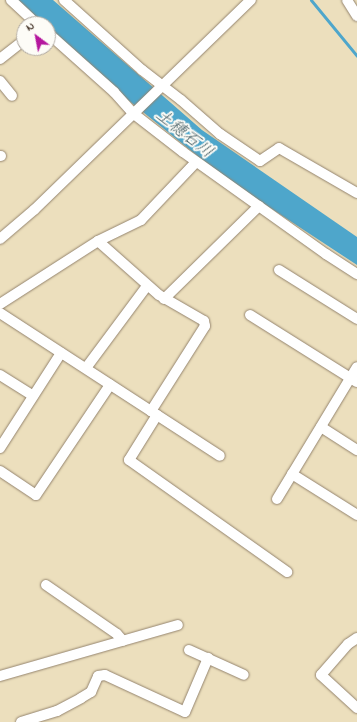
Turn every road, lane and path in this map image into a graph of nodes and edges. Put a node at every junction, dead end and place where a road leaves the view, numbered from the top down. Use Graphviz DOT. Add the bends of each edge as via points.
graph roads {
  1 [pos="11,0"];
  2 [pos="64,0"];
  3 [pos="251,0"];
  4 [pos="347,0"];
  5 [pos="29,16"];
  6 [pos="357,16"];
  7 [pos="56,41"];
  8 [pos="16,46"];
  9 [pos="0,59"];
  10 [pos="0,81"];
  11 [pos="161,88"];
  12 [pos="12,96"];
  13 [pos="135,113"];
  14 [pos="196,162"];
  15 [pos="357,193"];
  16 [pos="259,206"];
  17 [pos="0,239"];
  18 [pos="98,240"];
  19 [pos="279,270"];
  20 [pos="357,274"];
  21 [pos="147,286"];
  22 [pos="164,299"];
  23 [pos="0,304"];
  24 [pos="0,313"];
  25 [pos="250,315"];
  26 [pos="357,319"];
  27 [pos="61,353"];
  28 [pos="357,367"];
  29 [pos="86,368"];
  30 [pos="0,375"];
  31 [pos="354,380"];
  32 [pos="110,385"];
  33 [pos="33,396"];
  34 [pos="154,413"];
  35 [pos="321,427"];
  36 [pos="0,448"];
  37 [pos="357,450"];
  38 [pos="220,456"];
  39 [pos="0,471"];
  40 [pos="292,474"];
  41 [pos="277,499"];
  42 [pos="357,515"];
  43 [pos="287,572"];
  44 [pos="46,585"];
  45 [pos="178,626"];
  46 [pos="357,638"];
  47 [pos="123,641"];
  48 [pos="189,650"];
  49 [pos="208,658"];
  50 [pos="244,675"];
  51 [pos="0,676"];
  52 [pos="357,708"];
  53 [pos="21,722"];
  1 -- 5 [label="street"];
  2 -- 11 [label="street"];
  3 -- 11 [label="street"];
  4 -- 6 [label="street"];
  7 -- 13 [label="street"];
  8 -- 9 [label="street"];
  10 -- 12 [label="street"];
  11 -- 13 [label="street"];
  11 -- 15 [label="street" via="220,134 260,161 279,148"];
  13 -- 14 [label="street"];
  13 -- 17 [label="street"];
  14 -- 16 [label="street"];
  14 -- 18 [label="street" via="141,220"];
  16 -- 20 [label="street"];
  16 -- 22 [label="street"];
  18 -- 21 [label="street"];
  18 -- 23 [label="street"];
  19 -- 26 [label="street"];
  21 -- 22 [label="street"];
  21 -- 29 [label="street"];
  22 -- 34 [label="street" via="204,321 205,326"];
  24 -- 27 [label="street"];
  25 -- 31 [label="street"];
  27 -- 29 [label="street"];
  27 -- 33 [label="street"];
  28 -- 31 [label="street"];
  29 -- 32 [label="street"];
  30 -- 33 [label="street"];
  31 -- 35 [label="street"];
  32 -- 34 [label="street"];
  32 -- 39 [label="street" via="36,495"];
  33 -- 36 [label="street"];
  34 -- 38 [label="street"];
  34 -- 43 [label="street" via="129,460"];
  35 -- 37 [label="street"];
  35 -- 40 [label="street"];
  40 -- 41 [label="street"];
  40 -- 42 [label="street"];
  44 -- 47 [label="street"];
  45 -- 47 [label="street"];
  46 -- 52 [label="street" via="348,644 321,675"];
  47 -- 51 [label="street"];
  48 -- 49 [label="street"];
  49 -- 50 [label="street"];
  49 -- 53 [label="street" via="185,712 105,676 98,676 91,692 86,695 57,711"];
}
